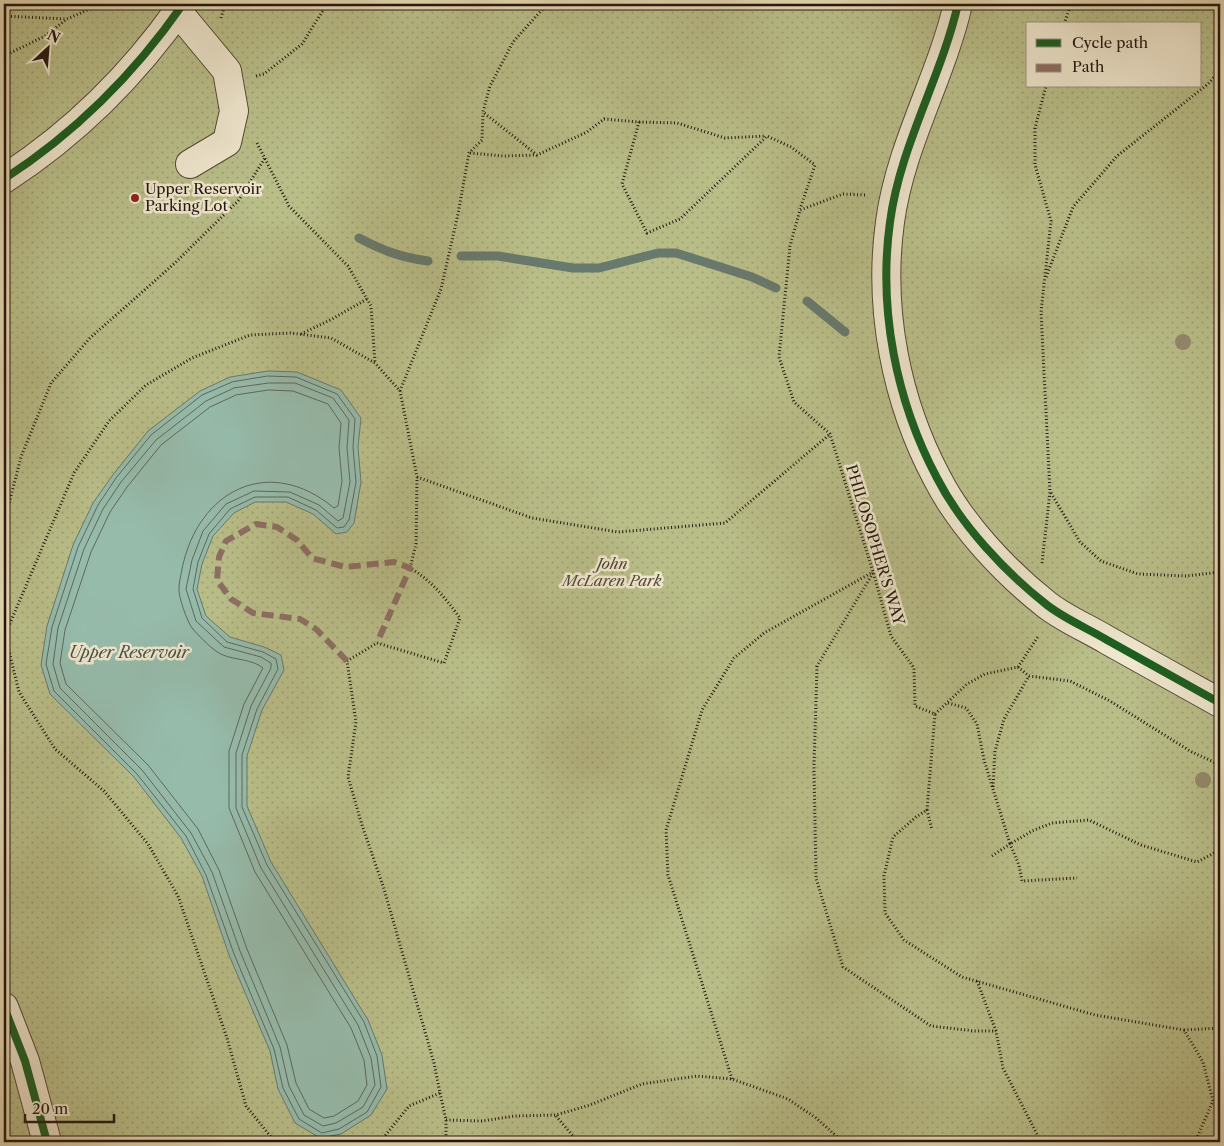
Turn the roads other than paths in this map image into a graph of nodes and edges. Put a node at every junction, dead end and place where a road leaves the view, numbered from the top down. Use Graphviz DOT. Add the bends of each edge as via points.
graph roads {
  1 [pos="958,4"];
  2 [pos="179,6"];
  3 [pos="190,164"];
  4 [pos="4,179"];
  5 [pos="1220,703"];
  6 [pos="4,1007"];
  7 [pos="47,1142"];
  1 -- 5 [label="street" via="951,34 902,169 890,222 886,275 889,324 897,375 913,425 937,479 961,517 1009,572 1054,610"];
  2 -- 3 [label="street" via="227,71 234,111 227,142"];
  2 -- 4 [label="street" via="113,91 35,159"];
  6 -- 7 [label="street" via="25,1061"];
}
